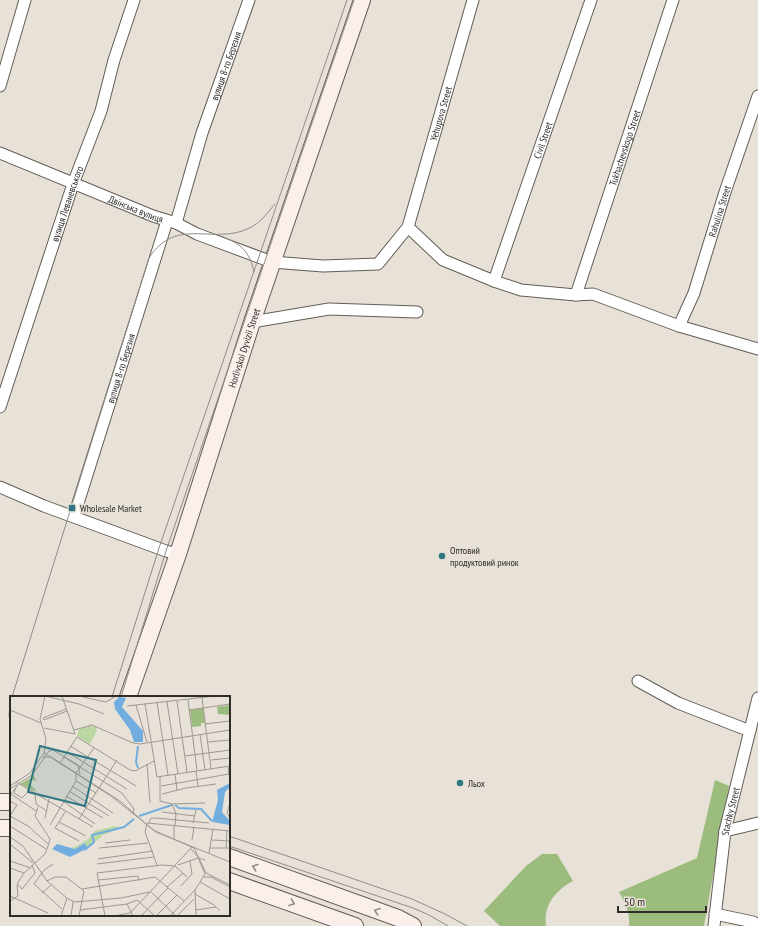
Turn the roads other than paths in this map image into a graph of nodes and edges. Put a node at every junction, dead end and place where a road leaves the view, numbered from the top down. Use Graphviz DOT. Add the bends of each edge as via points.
graph roads {
  1 [pos="25,0"];
  2 [pos="134,0"];
  3 [pos="249,0"];
  4 [pos="362,0"];
  5 [pos="473,0"];
  6 [pos="591,0"];
  7 [pos="673,0"];
  8 [pos="0,86"];
  9 [pos="758,96"];
  10 [pos="0,153"];
  11 [pos="73,184"];
  12 [pos="171,222"];
  13 [pos="408,226"];
  14 [pos="272,262"];
  15 [pos="494,281"];
  16 [pos="576,295"];
  17 [pos="417,312"];
  18 [pos="252,322"];
  19 [pos="679,326"];
  20 [pos="758,349"];
  21 [pos="0,407"];
  22 [pos="0,487"];
  23 [pos="74,516"];
  24 [pos="178,554"];
  25 [pos="638,681"];
  26 [pos="128,696"];
  27 [pos="758,698"];
  28 [pos="750,731"];
  29 [pos="758,823"];
  30 [pos="725,831"];
  31 [pos="230,857"];
  32 [pos="230,881"];
  33 [pos="715,914"];
  34 [pos="758,924"];
  35 [pos="354,926"];
  36 [pos="413,926"];
  37 [pos="714,926"];
  1 -- 8 [label="street"];
  2 -- 11 [label="street, вулиця Леваневського" via="114,60 101,112"];
  3 -- 12 [label="street, вулиця 8-го Березня"];
  4 -- 14 [label="main road, Horlivskoi Dyvizii Street"];
  5 -- 13 [label="street, Yehupova Street"];
  6 -- 15 [label="street, Civil Street"];
  7 -- 16 [label="street, Tukhachevskogo Street"];
  9 -- 19 [label="street, Rahulina Street" via="694,293"];
  10 -- 11 [label="street, Двінська вулиця"];
  11 -- 12 [label="street, Двінська вулиця"];
  11 -- 21 [label="street, вулиця Леваневського"];
  12 -- 14 [label="street, Двінська вулиця"];
  12 -- 23 [label="street, вулиця 8-го Березня"];
  13 -- 14 [label="street, Двінська вулиця" via="378,264 323,266"];
  13 -- 15 [label="street" via="444,260"];
  14 -- 18 [label="main road, Horlivskoi Dyvizii Street"];
  15 -- 16 [label="street" via="521,290"];
  16 -- 19 [label="street" via="593,294"];
  17 -- 18 [label="street" via="329,309"];
  18 -- 24 [label="main road, Horlivskoi Dyvizii Street"];
  19 -- 20 [label="street"];
  22 -- 23 [label="street"];
  23 -- 24 [label="street"];
  24 -- 26 [label="main road, Horlivskoi Dyvizii Street"];
  25 -- 28 [label="street" via="678,703"];
  27 -- 28 [label="street, Stachky Street"];
  28 -- 30 [label="street, Stachky Street"];
  29 -- 30 [label="street"];
  30 -- 33 [label="street, Stachky Street"];
  36 -- 31 [label="main road, one-way" via="398,918"];
  32 -- 35 [label="main road, one-way"];
  33 -- 34 [label="street"];
  33 -- 37 [label="street, Stachky Street"];
}
